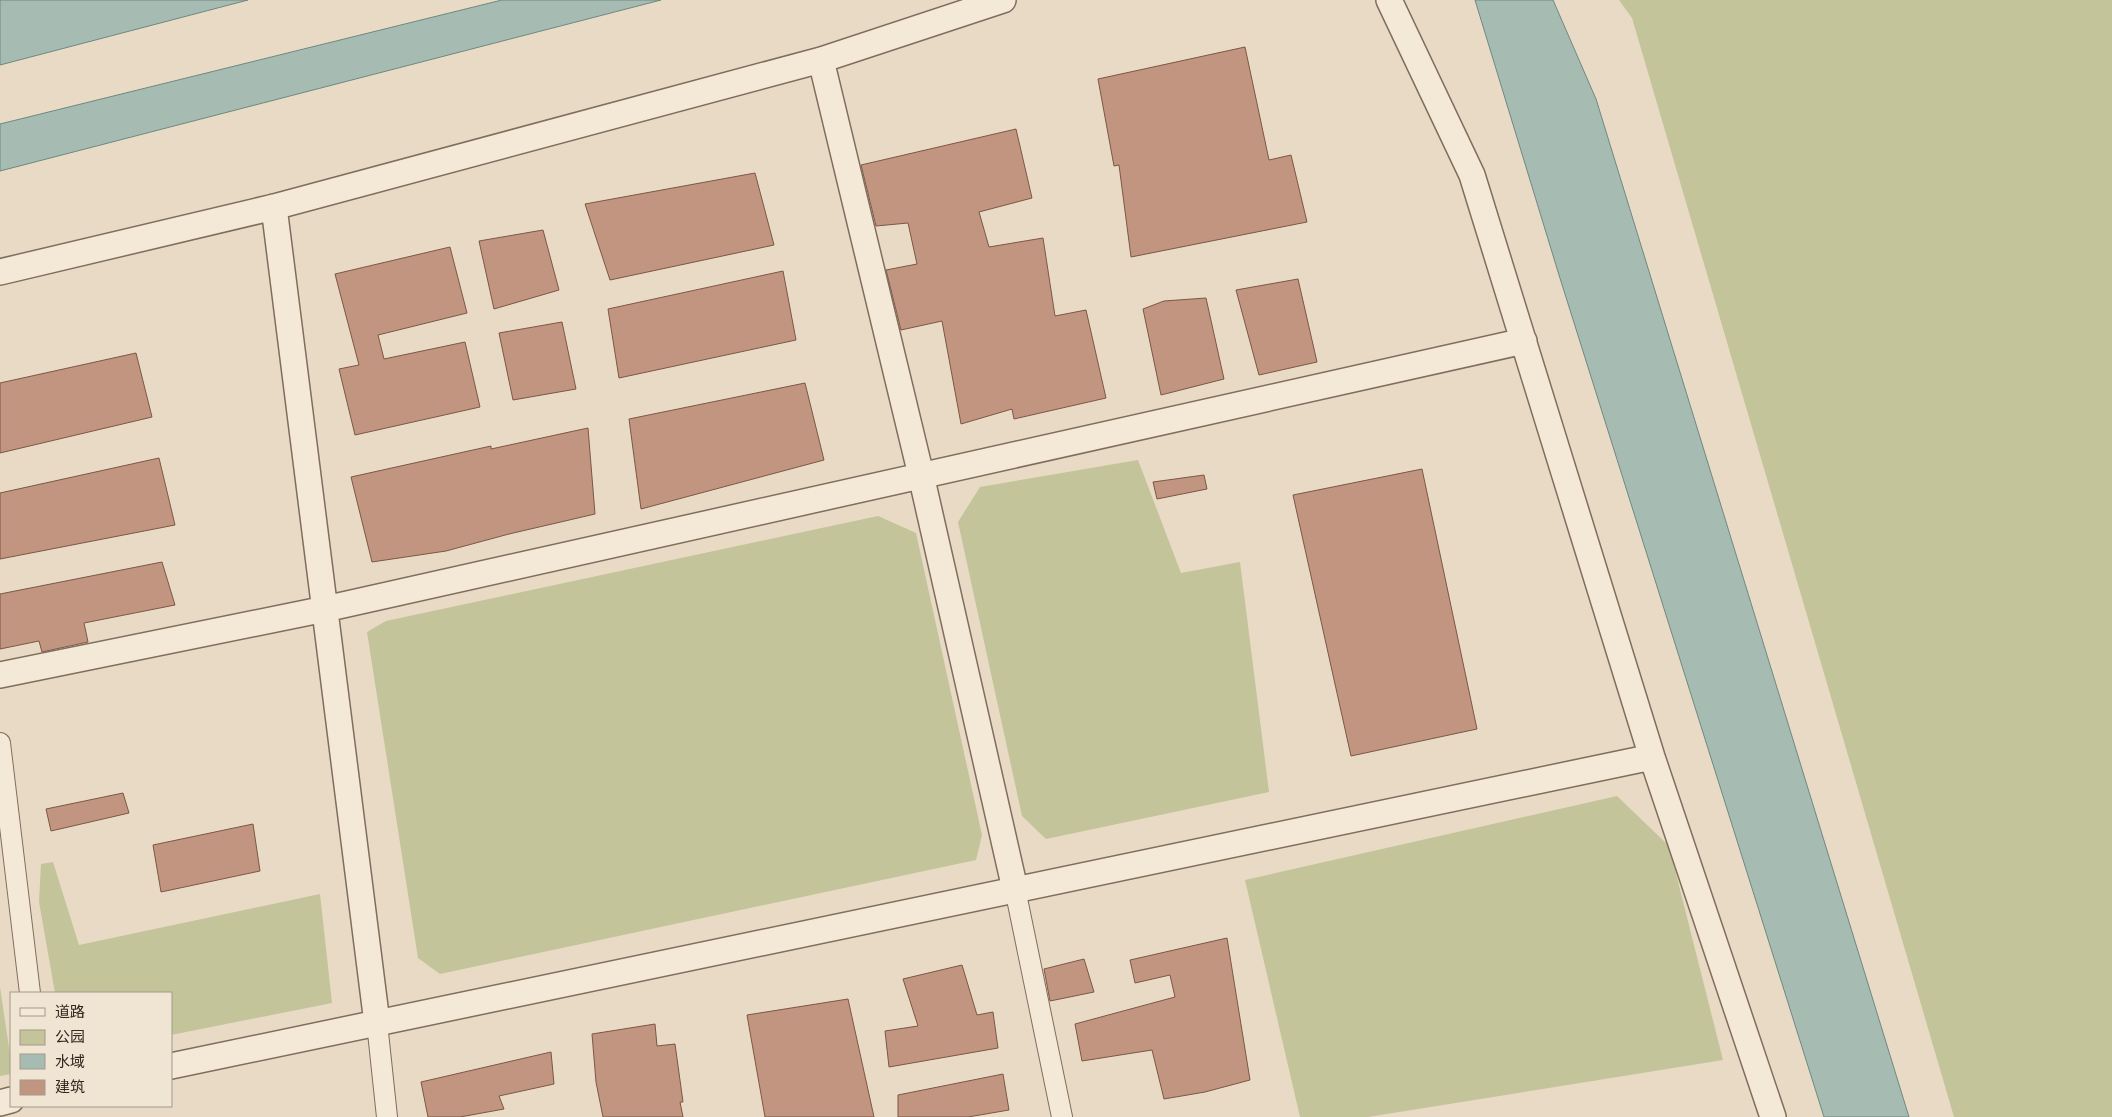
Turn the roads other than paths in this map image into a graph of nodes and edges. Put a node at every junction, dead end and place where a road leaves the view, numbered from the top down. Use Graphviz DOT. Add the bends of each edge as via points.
graph roads {
  1 [pos="1003,0"];
  2 [pos="1389,0"];
  3 [pos="821,60"];
  4 [pos="274,207"];
  5 [pos="0,272"];
  6 [pos="1524,341"];
  7 [pos="921,475"];
  8 [pos="325,609"];
  9 [pos="0,675"];
  10 [pos="0,743"];
  11 [pos="1652,757"];
  12 [pos="1015,889"];
  13 [pos="9,904"];
  14 [pos="30,992"];
  15 [pos="377,1023"];
  16 [pos="172,1066"];
  17 [pos="388,1117"];
  18 [pos="1062,1117"];
  19 [pos="1773,1117"];
  1 -- 3 [label="street"];
  2 -- 6 [label="street" via="1472,175"];
  3 -- 4 [label="street"];
  3 -- 7 [label="street"];
  4 -- 5 [label="street"];
  4 -- 8 [label="street"];
  6 -- 7 [label="street"];
  6 -- 11 [label="street"];
  7 -- 8 [label="street"];
  7 -- 12 [label="street"];
  8 -- 9 [label="street"];
  8 -- 15 [label="street"];
  10 -- 13 [label="street"];
  11 -- 12 [label="street"];
  11 -- 19 [label="street"];
  12 -- 15 [label="street"];
  12 -- 18 [label="street"];
  13 -- 14 [label="street"];
  15 -- 16 [label="street"];
  15 -- 17 [label="street"];
}
